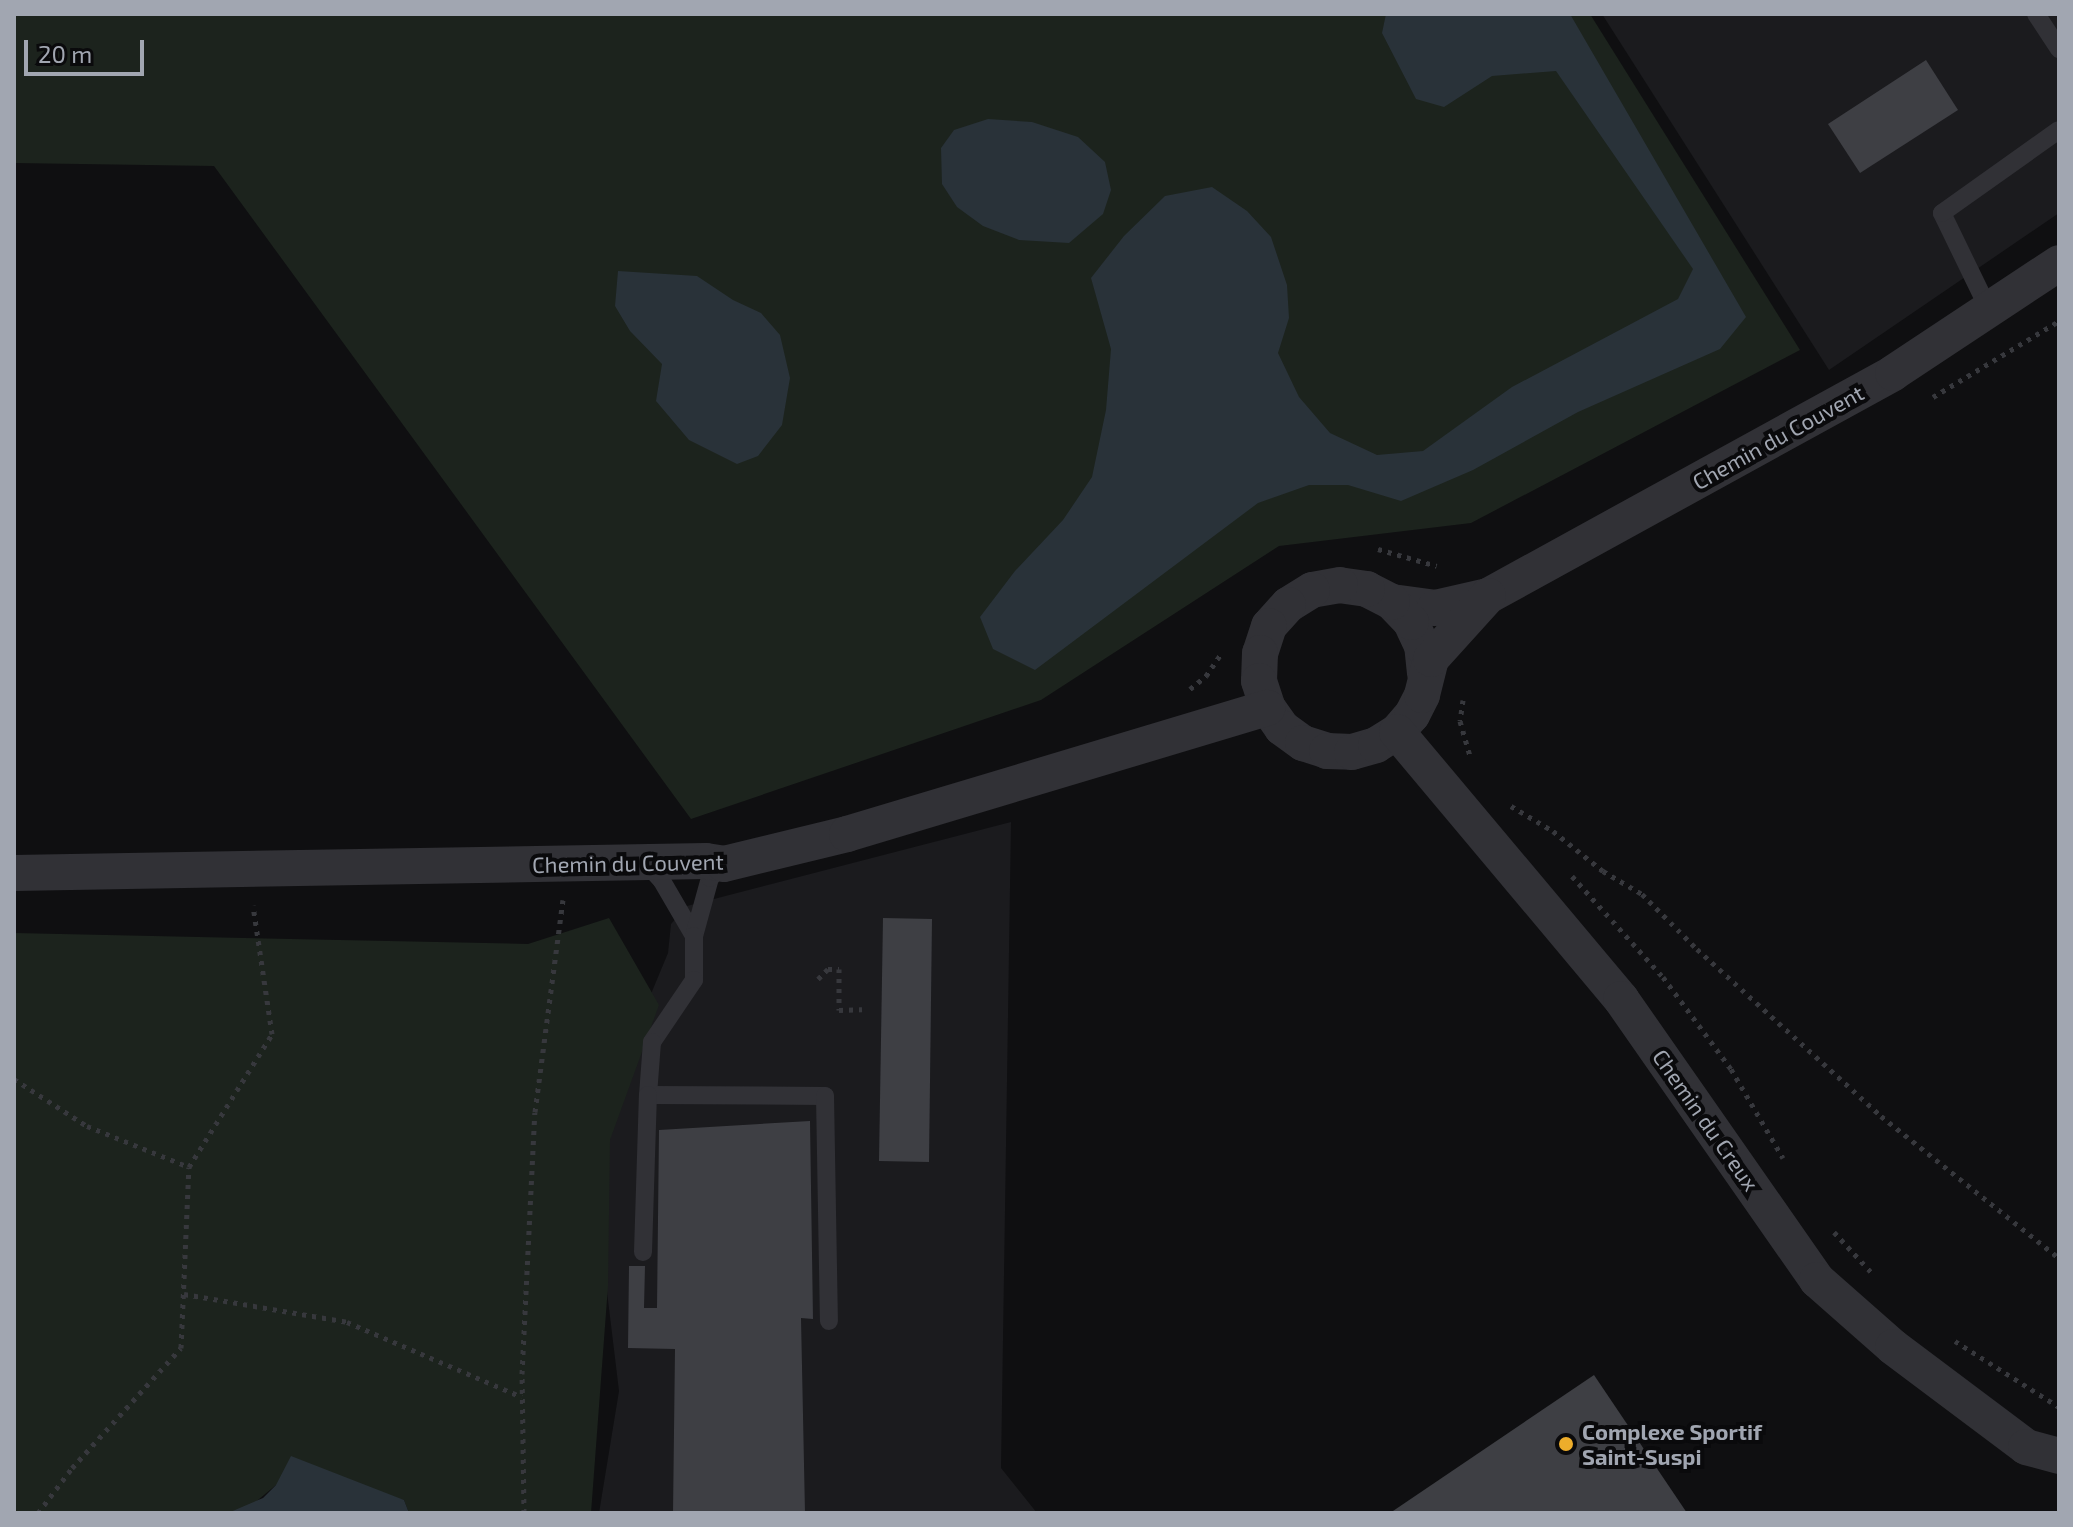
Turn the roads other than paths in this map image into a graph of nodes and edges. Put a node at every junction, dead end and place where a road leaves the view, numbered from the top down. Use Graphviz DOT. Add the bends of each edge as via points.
graph roads {
  1 [pos="2036,14"];
  2 [pos="2059,49"];
  3 [pos="2059,130"];
  4 [pos="2059,263"];
  5 [pos="1990,312"];
  6 [pos="1488,596"];
  7 [pos="1392,602"];
  8 [pos="1425,673"];
  9 [pos="1268,708"];
  10 [pos="1397,732"];
  11 [pos="645,862"];
  12 [pos="724,864"];
  13 [pos="14,873"];
  14 [pos="694,936"];
  15 [pos="648,1095"];
  16 [pos="643,1252"];
  17 [pos="829,1321"];
  18 [pos="2059,1456"];
  1 -- 2 [label="lane"];
  3 -- 5 [label="lane" via="1942,213"];
  4 -- 5 [label="street, Chemin du Couvent"];
  5 -- 6 [label="street, Chemin du Couvent" via="1893,373"];
  6 -- 7 [label="street, Chemin du Couvent" via="1435,608"];
  6 -- 8 [label="street, Chemin du Couvent" via="1431,659"];
  7 -- 8 [label="street, Chemin du Couvent" via="1411,622 1422,646"];
  7 -- 9 [label="street, Chemin du Couvent" via="1367,589 1340,585 1312,590 1288,605 1269,626 1260,653 1259,681"];
  8 -- 10 [label="street, Chemin du Couvent" via="1422,695"];
  9 -- 10 [label="street, Chemin du Couvent" via="1282,728 1327,751 1352,752"];
  9 -- 12 [label="street, Chemin du Couvent" via="847,834"];
  10 -- 18 [label="street, Chemin du Creux" via="1621,999 1817,1280 1893,1347 2026,1447"];
  11 -- 12 [label="street, Chemin du Couvent"];
  11 -- 13 [label="street, Chemin du Couvent"];
  11 -- 14 [label="lane"];
  12 -- 14 [label="lane" via="710,878"];
  14 -- 15 [label="lane" via="694,980 652,1042"];
  15 -- 16 [label="lane"];
  15 -- 17 [label="lane" via="825,1096"];
}
